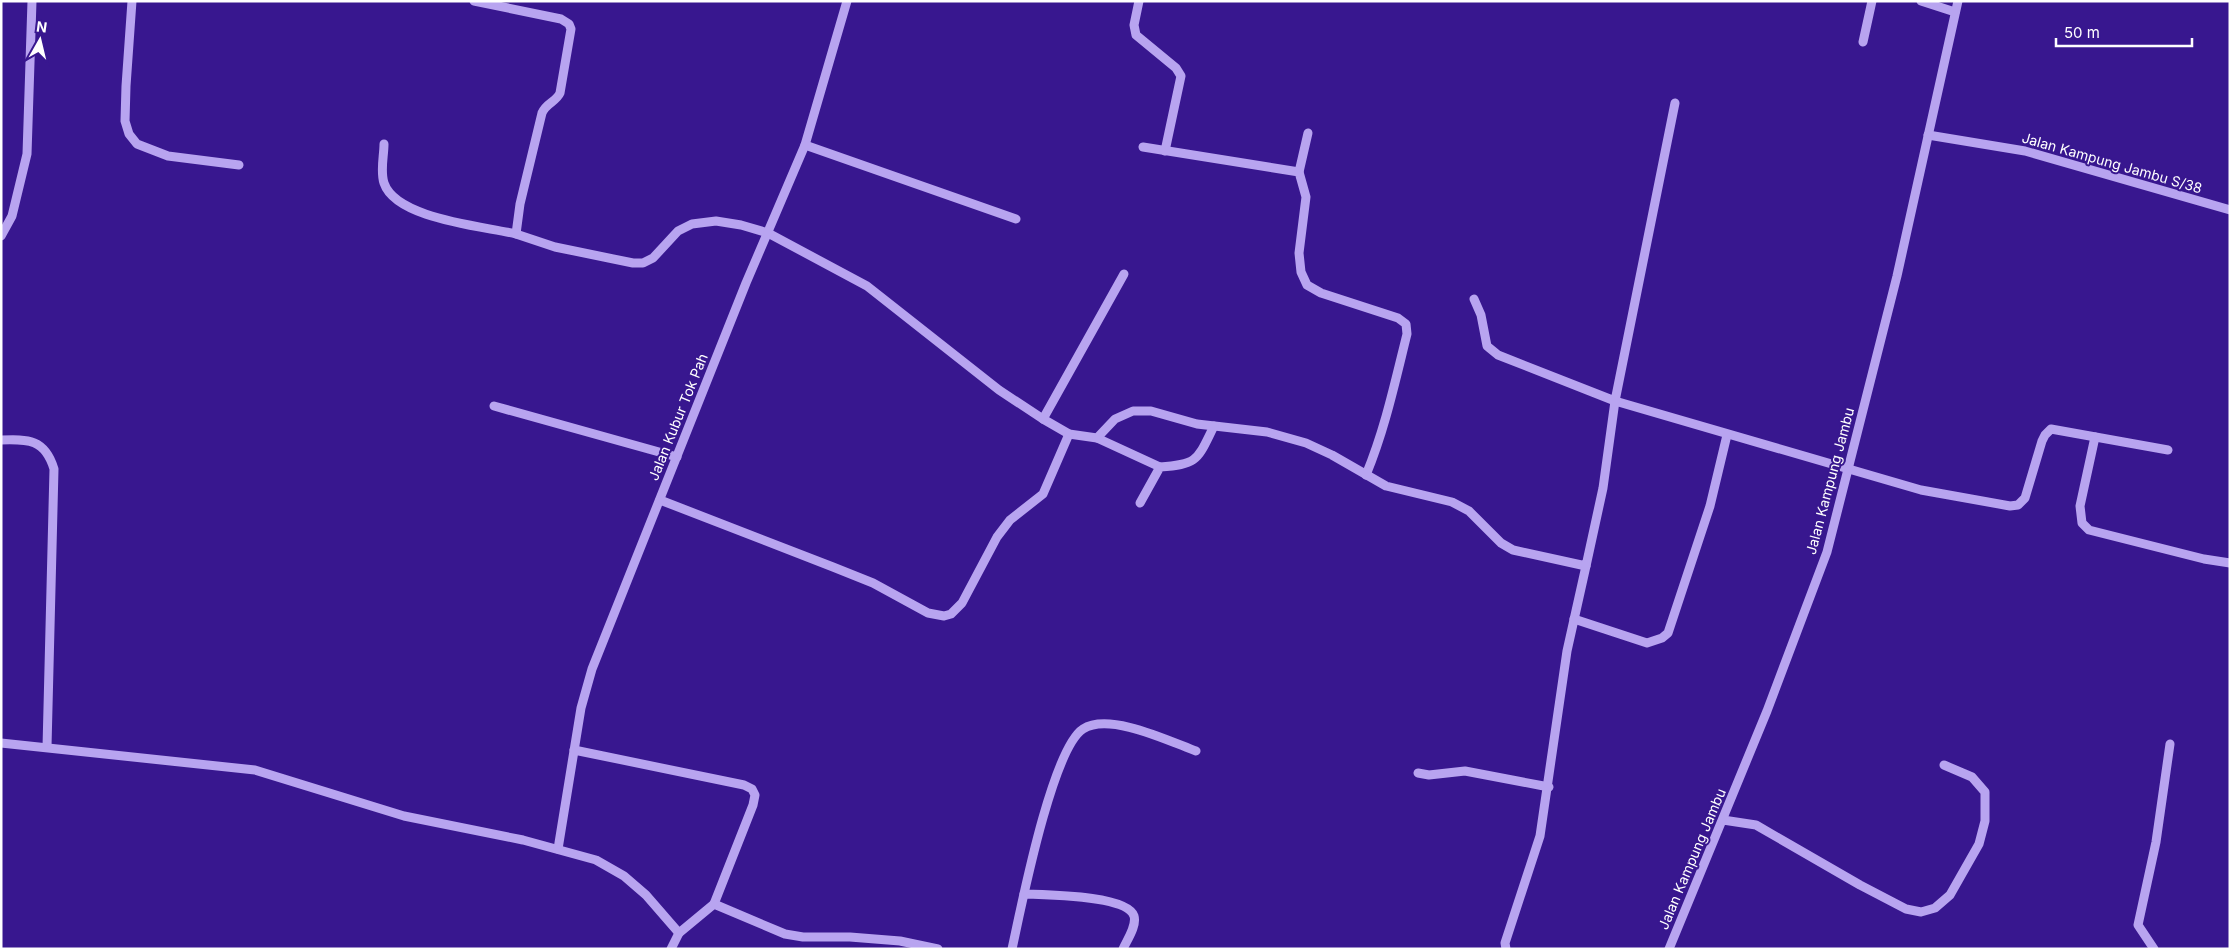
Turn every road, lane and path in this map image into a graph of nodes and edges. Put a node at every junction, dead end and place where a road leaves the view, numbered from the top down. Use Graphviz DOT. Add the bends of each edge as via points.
graph roads {
  1 [pos="32,1"];
  2 [pos="132,1"];
  3 [pos="474,1"];
  4 [pos="848,1"];
  5 [pos="1139,1"];
  6 [pos="1872,1"];
  7 [pos="1921,1"];
  8 [pos="1958,1"];
  9 [pos="1955,12"];
  10 [pos="1863,42"];
  11 [pos="1675,103"];
  12 [pos="1308,133"];
  13 [pos="1928,135"];
  14 [pos="384,144"];
  15 [pos="805,145"];
  16 [pos="1143,148"];
  17 [pos="1164,151"];
  18 [pos="239,165"];
  19 [pos="1299,172"];
  20 [pos="2230,210"];
  21 [pos="1016,219"];
  22 [pos="768,233"];
  23 [pos="516,234"];
  24 [pos="1,236"];
  25 [pos="1124,274"];
  26 [pos="1474,299"];
  27 [pos="1615,401"];
  28 [pos="494,406"];
  29 [pos="1043,418"];
  30 [pos="1214,426"];
  31 [pos="1069,434"];
  32 [pos="1727,435"];
  33 [pos="2095,437"];
  34 [pos="1097,438"];
  35 [pos="1,440"];
  36 [pos="2168,450"];
  37 [pos="677,457"];
  38 [pos="1160,467"];
  39 [pos="1848,468"];
  40 [pos="1366,474"];
  41 [pos="660,500"];
  42 [pos="1140,504"];
  43 [pos="2230,563"];
  44 [pos="1586,566"];
  45 [pos="1574,619"];
  46 [pos="1,743"];
  47 [pos="2170,744"];
  48 [pos="47,747"];
  49 [pos="574,750"];
  50 [pos="1196,751"];
  51 [pos="1944,765"];
  52 [pos="1418,773"];
  53 [pos="1549,787"];
  54 [pos="1723,820"];
  55 [pos="558,849"];
  56 [pos="1024,894"];
  57 [pos="714,904"];
  58 [pos="679,933"];
  59 [pos="671,949"];
  60 [pos="938,949"];
  61 [pos="1012,949"];
  62 [pos="1123,949"];
  63 [pos="1506,949"];
  64 [pos="1669,949"];
  65 [pos="2154,949"];
  1 -- 24 [label="street" via="27,154 12,216"];
  2 -- 18 [label="street" via="125,121 129,134 137,144 168,156"];
  3 -- 23 [label="street" via="561,19 569,24 571,30 558,97 542,113"];
  4 -- 15 [label="street, Jalan Kubur Tok Pah"];
  5 -- 17 [label="street" via="1134,25 1136,35 1176,68 1180,76"];
  6 -- 10 [label="street"];
  7 -- 9 [label="street"];
  8 -- 9 [label="street, Jalan Kampung Jambu"];
  9 -- 13 [label="street, Jalan Kampung Jambu"];
  11 -- 27 [label="street"];
  12 -- 19 [label="street"];
  13 -- 20 [label="street, Jalan Kampung Jambu S/38" via="2025,151"];
  13 -- 39 [label="street, Jalan Kampung Jambu" via="1897,276"];
  14 -- 23 [label="street" via="382,173 384,184 392,196 428,216"];
  15 -- 21 [label="street"];
  15 -- 22 [label="street, Jalan Kubur Tok Pah"];
  16 -- 17 [label="street"];
  17 -- 19 [label="street"];
  19 -- 40 [label="street" via="1306,197 1299,253 1301,272 1307,285 1321,293 1403,320 1408,329 1383,429"];
  22 -- 23 [label="street" via="741,224 716,221 692,224 678,231 665,248 644,263 556,247"];
  22 -- 29 [label="street" via="867,286 999,390"];
  22 -- 37 [label="street, Jalan Kubur Tok Pah"];
  25 -- 29 [label="street"];
  26 -- 27 [label="street" via="1487,346 1498,355"];
  27 -- 32 [label="street"];
  27 -- 44 [label="street" via="1603,488"];
  28 -- 37 [label="street"];
  29 -- 31 [label="street"];
  30 -- 34 [label="street" via="1151,411 1133,411 1115,419"];
  30 -- 38 [label="street" via="1194,460 1184,465"];
  30 -- 40 [label="street" via="1267,432 1306,443"];
  31 -- 34 [label="street"];
  31 -- 41 [label="street" via="1043,494 1010,520 997,536 962,604 944,616 928,613 833,567"];
  32 -- 39 [label="street"];
  32 -- 45 [label="street" via="1710,506 1668,633 1647,643"];
  33 -- 36 [label="street"];
  33 -- 39 [label="street" via="2051,429 2044,435 2025,498 2018,505 1921,490"];
  33 -- 43 [label="street" via="2080,506 2082,523 2088,530"];
  34 -- 38 [label="street"];
  35 -- 48 [label="street" via="34,441 50,456 54,469"];
  37 -- 41 [label="street, Jalan Kubur Tok Pah"];
  38 -- 42 [label="street"];
  39 -- 54 [label="street, Jalan Kampung Jambu" via="1827,552"];
  40 -- 44 [label="street" via="1386,486 1452,502 1469,510 1501,543 1513,550"];
  41 -- 49 [label="street, Jalan Kubur Tok Pah" via="592,669"];
  44 -- 45 [label="street"];
  45 -- 53 [label="street"];
  46 -- 48 [label="street"];
  47 -- 65 [label="street" via="2156,842 2138,924"];
  48 -- 55 [label="street" via="255,770 404,816"];
  49 -- 55 [label="street, Jalan Kubur Tok Pah"];
  49 -- 57 [label="street" via="752,789 755,795 753,805"];
  50 -- 56 [label="street" via="1122,725 1083,729 1072,740 1051,786"];
  51 -- 54 [label="street" via="1972,777 1985,792 1985,821 1978,844 1950,894 1935,908 1921,912 1906,909 1860,885 1756,825"];
  52 -- 53 [label="street" via="1465,771"];
  53 -- 63 [label="street" via="1540,836 1505,943"];
  54 -- 64 [label="street, Jalan Kampung Jambu"];
  55 -- 58 [label="street" via="596,860 624,876 646,895"];
  56 -- 61 [label="street"];
  56 -- 62 [label="street" via="1088,896 1125,907 1135,920"];
  57 -- 58 [label="street"];
  57 -- 60 [label="street" via="785,934 900,941"];
  58 -- 59 [label="street"];
}
